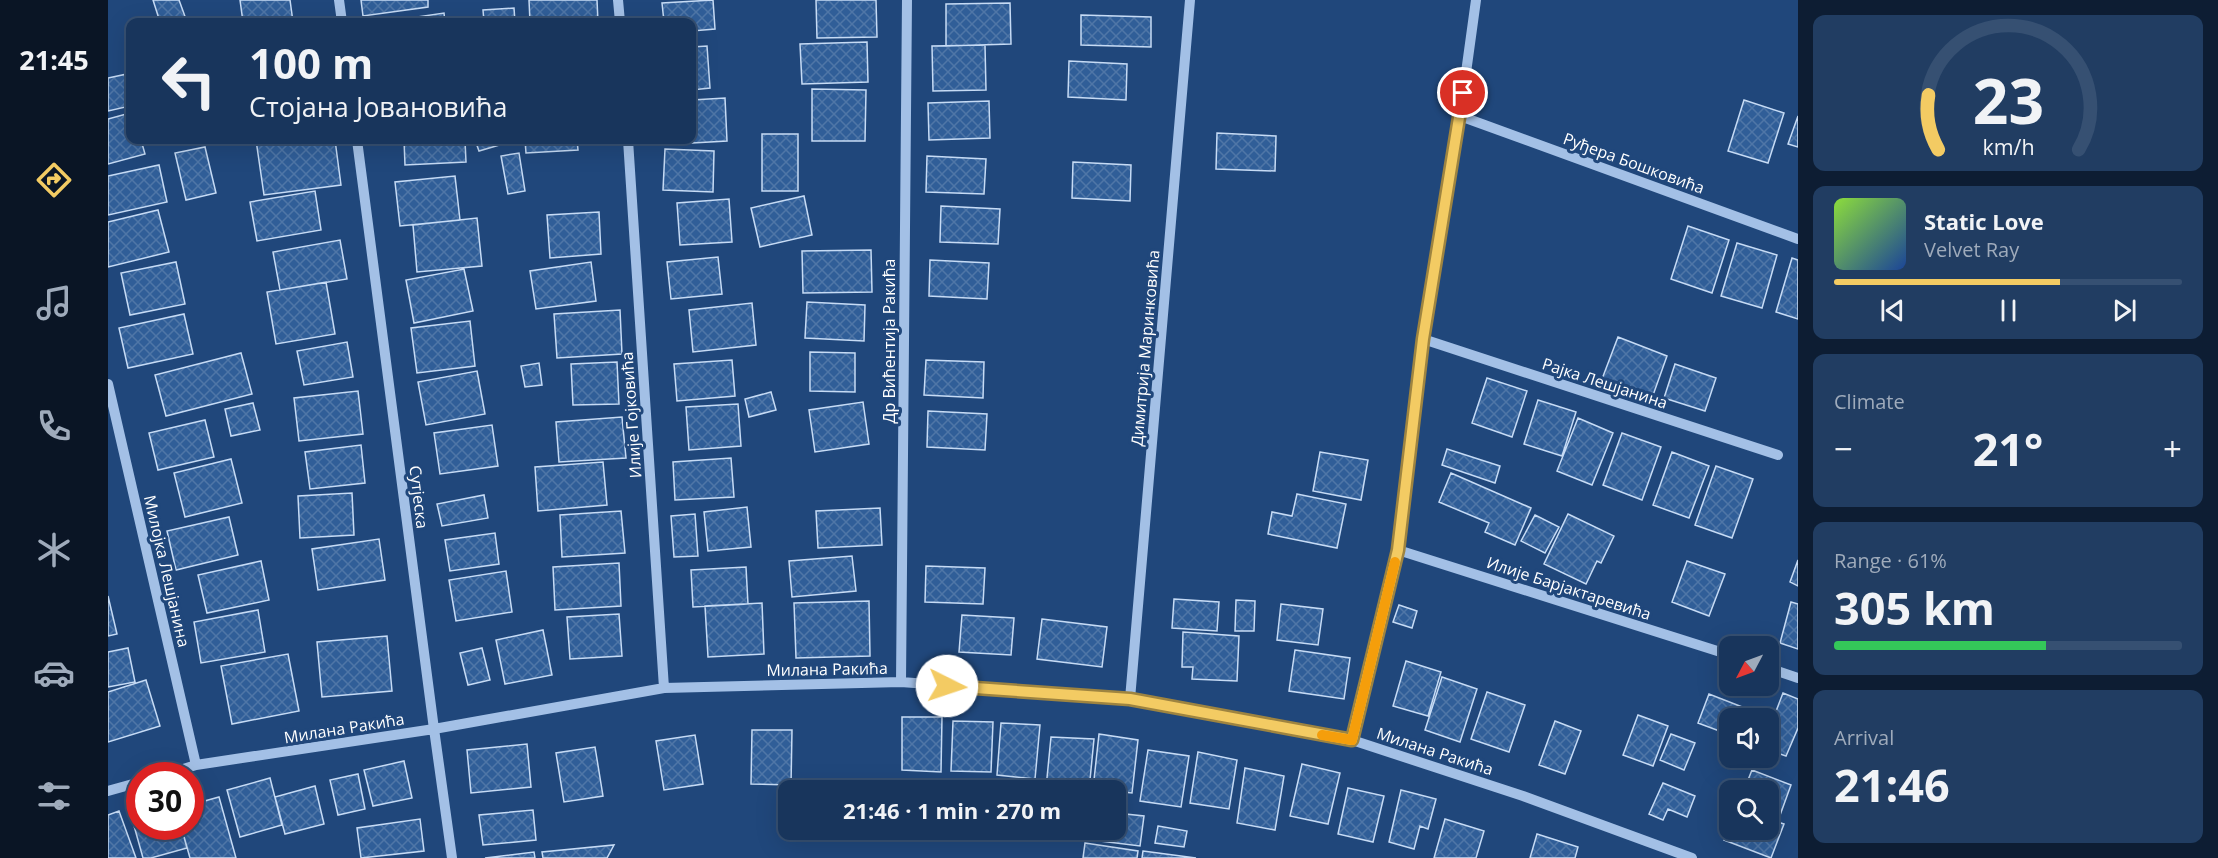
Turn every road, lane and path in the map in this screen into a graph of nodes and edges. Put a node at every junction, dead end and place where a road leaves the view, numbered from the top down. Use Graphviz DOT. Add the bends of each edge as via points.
graph roads {
  1 [pos="339,0"];
  2 [pos="618,0"];
  3 [pos="907,0"];
  4 [pos="1190,0"];
  5 [pos="1476,0"];
  6 [pos="341,18"];
  7 [pos="620,18"];
  8 [pos="1460,116"];
  9 [pos="358,144"];
  10 [pos="627,144"];
  11 [pos="1798,239"];
  12 [pos="1423,339"];
  13 [pos="108,384"];
  14 [pos="1778,455"];
  15 [pos="1398,550"];
  16 [pos="1719,652"];
  17 [pos="1779,672"];
  18 [pos="1798,678"];
  19 [pos="901,682"];
  20 [pos="664,688"];
  21 [pos="1130,699"];
  22 [pos="434,729"];
  23 [pos="1352,740"];
  24 [pos="195,762"];
  25 [pos="204,764"];
  26 [pos="126,786"];
  27 [pos="108,792"];
  28 [pos="452,858"];
  29 [pos="1692,858"];
  1 -- 6 [label="street"];
  2 -- 7 [label="street"];
  3 -- 19 [label="street, Др Вићентија Ракића"];
  4 -- 21 [label="street, Димитрија Маринковића"];
  5 -- 8 [label="street"];
  8 -- 11 [label="street, Руђера Бошковића"];
  8 -- 12 [label="street"];
  9 -- 22 [label="street, Сутјеска"];
  10 -- 20 [label="street, Илије Гојковића"];
  12 -- 14 [label="street, Рајка Лешјанина"];
  12 -- 15 [label="street"];
  13 -- 24 [label="street, Милојка Лешјанина"];
  15 -- 16 [label="street, Илије Барјактаревића"];
  15 -- 23 [label="street"];
  17 -- 18 [label="street"];
  19 -- 20 [label="street, Милана Ракића"];
  19 -- 21 [label="street, Милана Ракића"];
  20 -- 22 [label="street, Милана Ракића"];
  21 -- 23 [label="street, Милана Ракића"];
  22 -- 25 [label="street, Милана Ракића"];
  22 -- 28 [label="street, Сутјеска"];
  23 -- 29 [label="street, Милана Ракића" via="1523,796"];
  26 -- 27 [label="street"];
}
